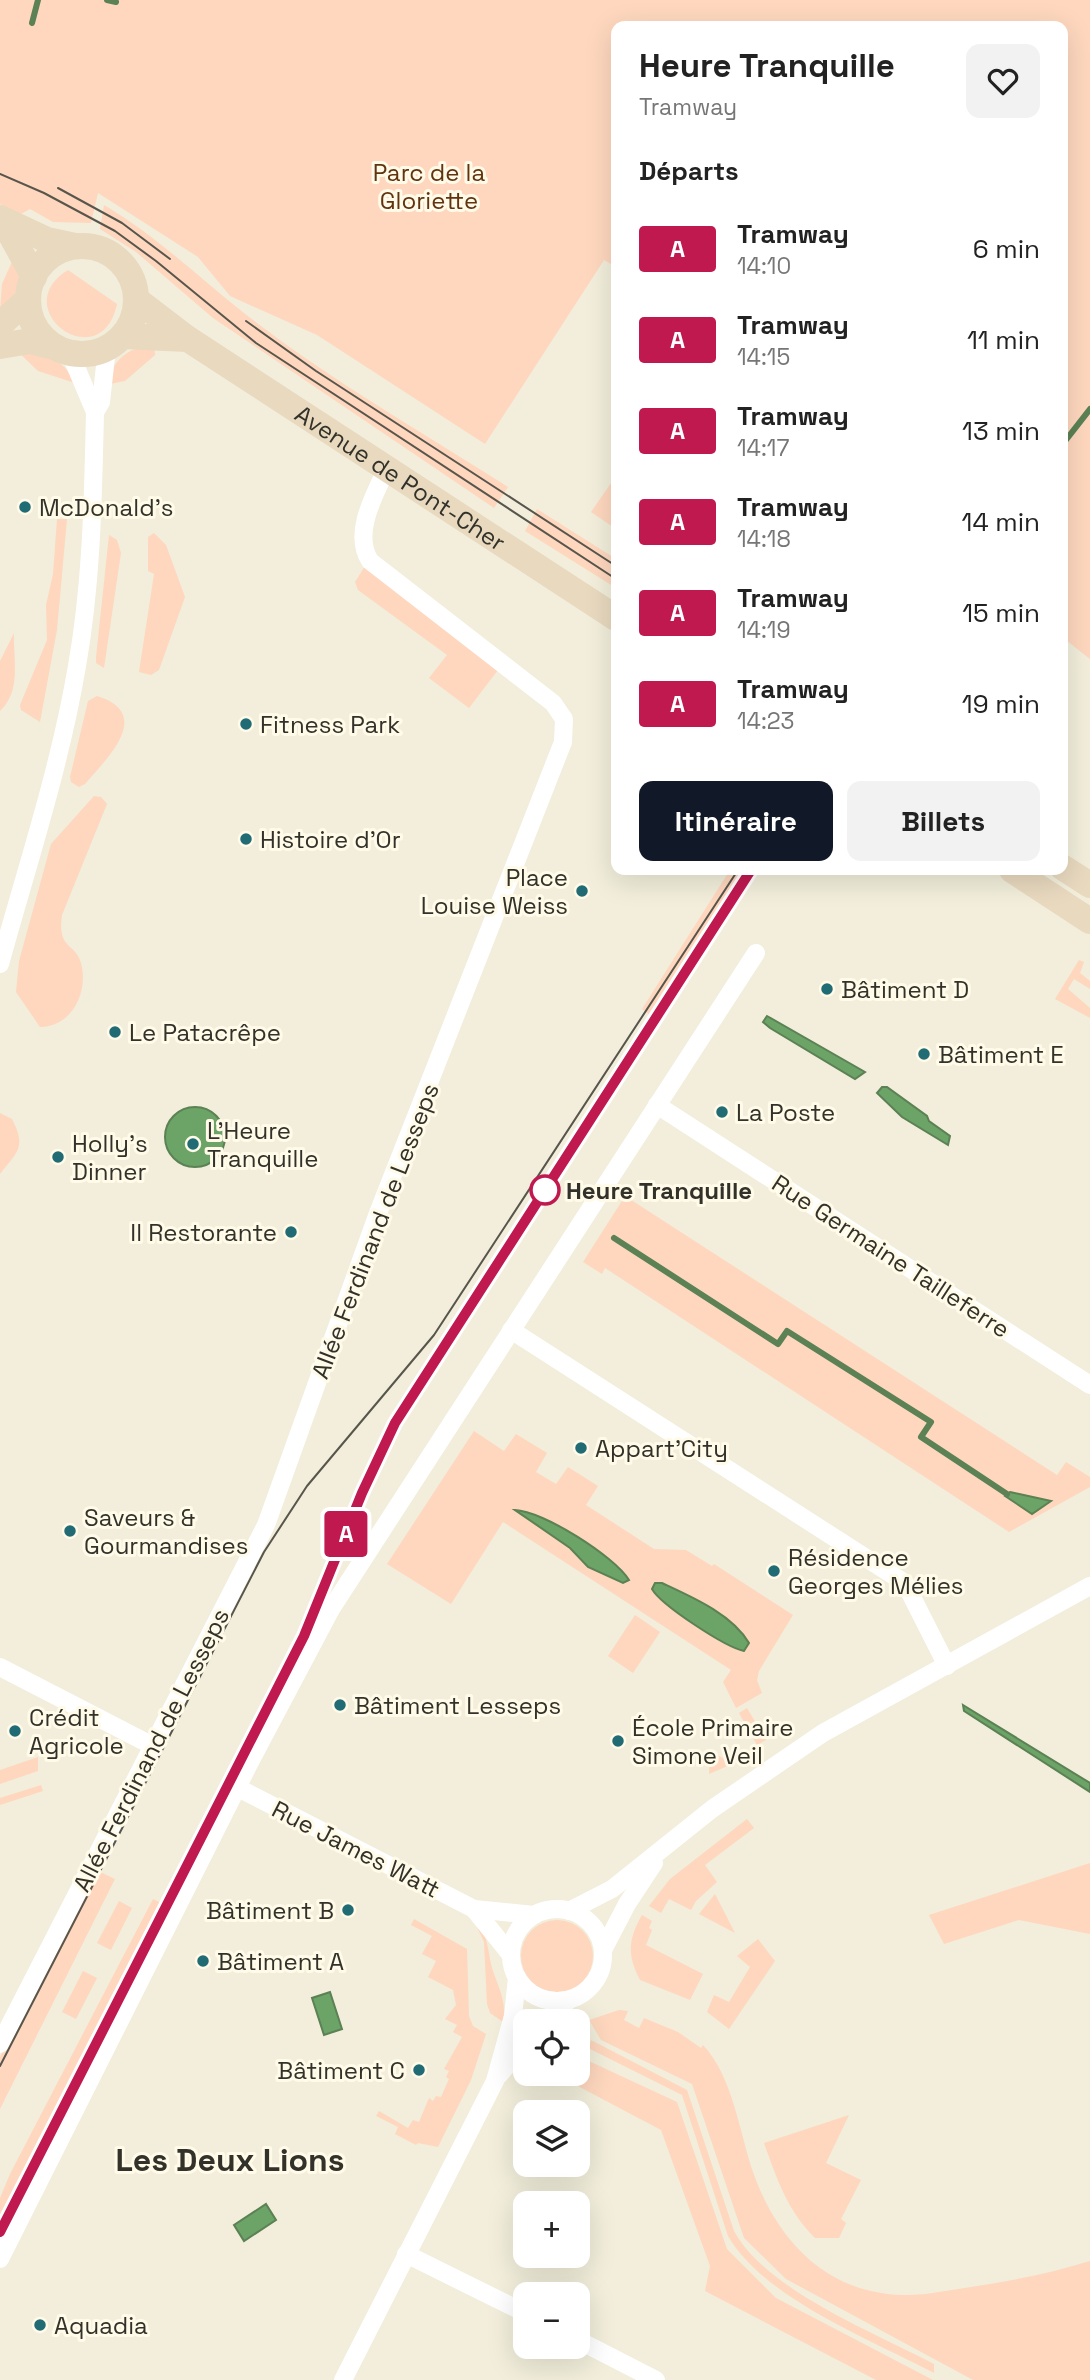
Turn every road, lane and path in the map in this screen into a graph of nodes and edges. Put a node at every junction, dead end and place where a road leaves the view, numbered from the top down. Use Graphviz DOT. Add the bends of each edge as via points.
graph roads {
  1 [pos="0,220"];
  2 [pos="75,246"];
  3 [pos="31,288"];
  4 [pos="136,300"];
  5 [pos="0,325"];
  6 [pos="188,339"];
  7 [pos="115,342"];
  8 [pos="0,346"];
  9 [pos="62,350"];
  10 [pos="95,412"];
  11 [pos="387,468"];
  12 [pos="611,615"];
  13 [pos="1068,871"];
  14 [pos="1020,875"];
  15 [pos="1090,884"];
  16 [pos="1090,921"];
  17 [pos="756,953"];
  18 [pos="0,964"];
  19 [pos="657,1105"];
  20 [pos="511,1330"];
  21 [pos="1090,1385"];
  22 [pos="1090,1586"];
  23 [pos="947,1666"];
  24 [pos="0,1667"];
  25 [pos="153,1745"];
  26 [pos="237,1788"];
  27 [pos="662,1852"];
  28 [pos="474,1909"];
  29 [pos="569,1910"];
  30 [pos="534,1915"];
  31 [pos="603,1950"];
  32 [pos="511,1955"];
  33 [pos="517,1978"];
  34 [pos="569,2000"];
  35 [pos="560,2009"];
  36 [pos="0,2044"];
  37 [pos="513,2059"];
  38 [pos="495,2081"];
  39 [pos="406,2254"];
  40 [pos="0,2259"];
  41 [pos="513,2308"];
  42 [pos="590,2346"];
  43 [pos="343,2380"];
  44 [pos="656,2380"];
  1 -- 2 [label="main road" via="47,240"];
  1 -- 3 [label="main road" via="11,235"];
  2 -- 3 [label="main road" via="44,262"];
  2 -- 4 [label="main road" via="118,259 131,278"];
  3 -- 5 [label="main road"];
  3 -- 9 [label="main road" via="35,326"];
  4 -- 6 [label="main road, Avenue de Pont-Cher"];
  4 -- 7 [label="main road" via="130,325"];
  6 -- 7 [label="main road"];
  6 -- 11 [label="main road, Avenue de Pont-Cher"];
  7 -- 9 [label="main road" via="89,354"];
  7 -- 10 [label="street"];
  8 -- 9 [label="main road" via="30,341"];
  9 -- 10 [label="street"];
  10 -- 18 [label="street" via="92,540 77,667 60,747"];
  11 -- 12 [label="main road, Avenue de Pont-Cher"];
  11 -- 25 [label="street, Allée Ferdinand de Lesseps" via="363,528 370,561 553,703 564,719 563,742 378,1213 266,1525"];
  13 -- 15 [label="main road"];
  14 -- 16 [label="main road"];
  17 -- 19 [label="street"];
  19 -- 20 [label="street"];
  19 -- 21 [label="street, Rue Germaine Tailleferre"];
  20 -- 23 [label="street" via="905,1583"];
  20 -- 26 [label="street" via="331,1609"];
  22 -- 23 [label="street"];
  23 -- 27 [label="street" via="822,1733 767,1769"];
  24 -- 25 [label="street"];
  25 -- 36 [label="street, Allée Ferdinand de Lesseps"];
  26 -- 28 [label="street, Rue James Watt"];
  26 -- 40 [label="street"];
  27 -- 29 [label="street" via="612,1889"];
  27 -- 31 [label="street"];
  28 -- 30 [label="street, Rue James Watt"];
  28 -- 32 [label="street, Rue James Watt"];
  29 -- 30 [label="street"];
  29 -- 31 [label="street" via="592,1925"];
  30 -- 32 [label="street" via="517,1932"];
  31 -- 34 [label="street" via="596,1980"];
  32 -- 33 [label="street"];
  33 -- 34 [label="street" via="539,1998"];
  33 -- 38 [label="street" via="513,2016"];
  34 -- 35 [label="street"];
  37 -- 38 [label="street"];
  38 -- 39 [label="street"];
  39 -- 41 [label="street"];
  39 -- 43 [label="street"];
  42 -- 44 [label="street"];
}
